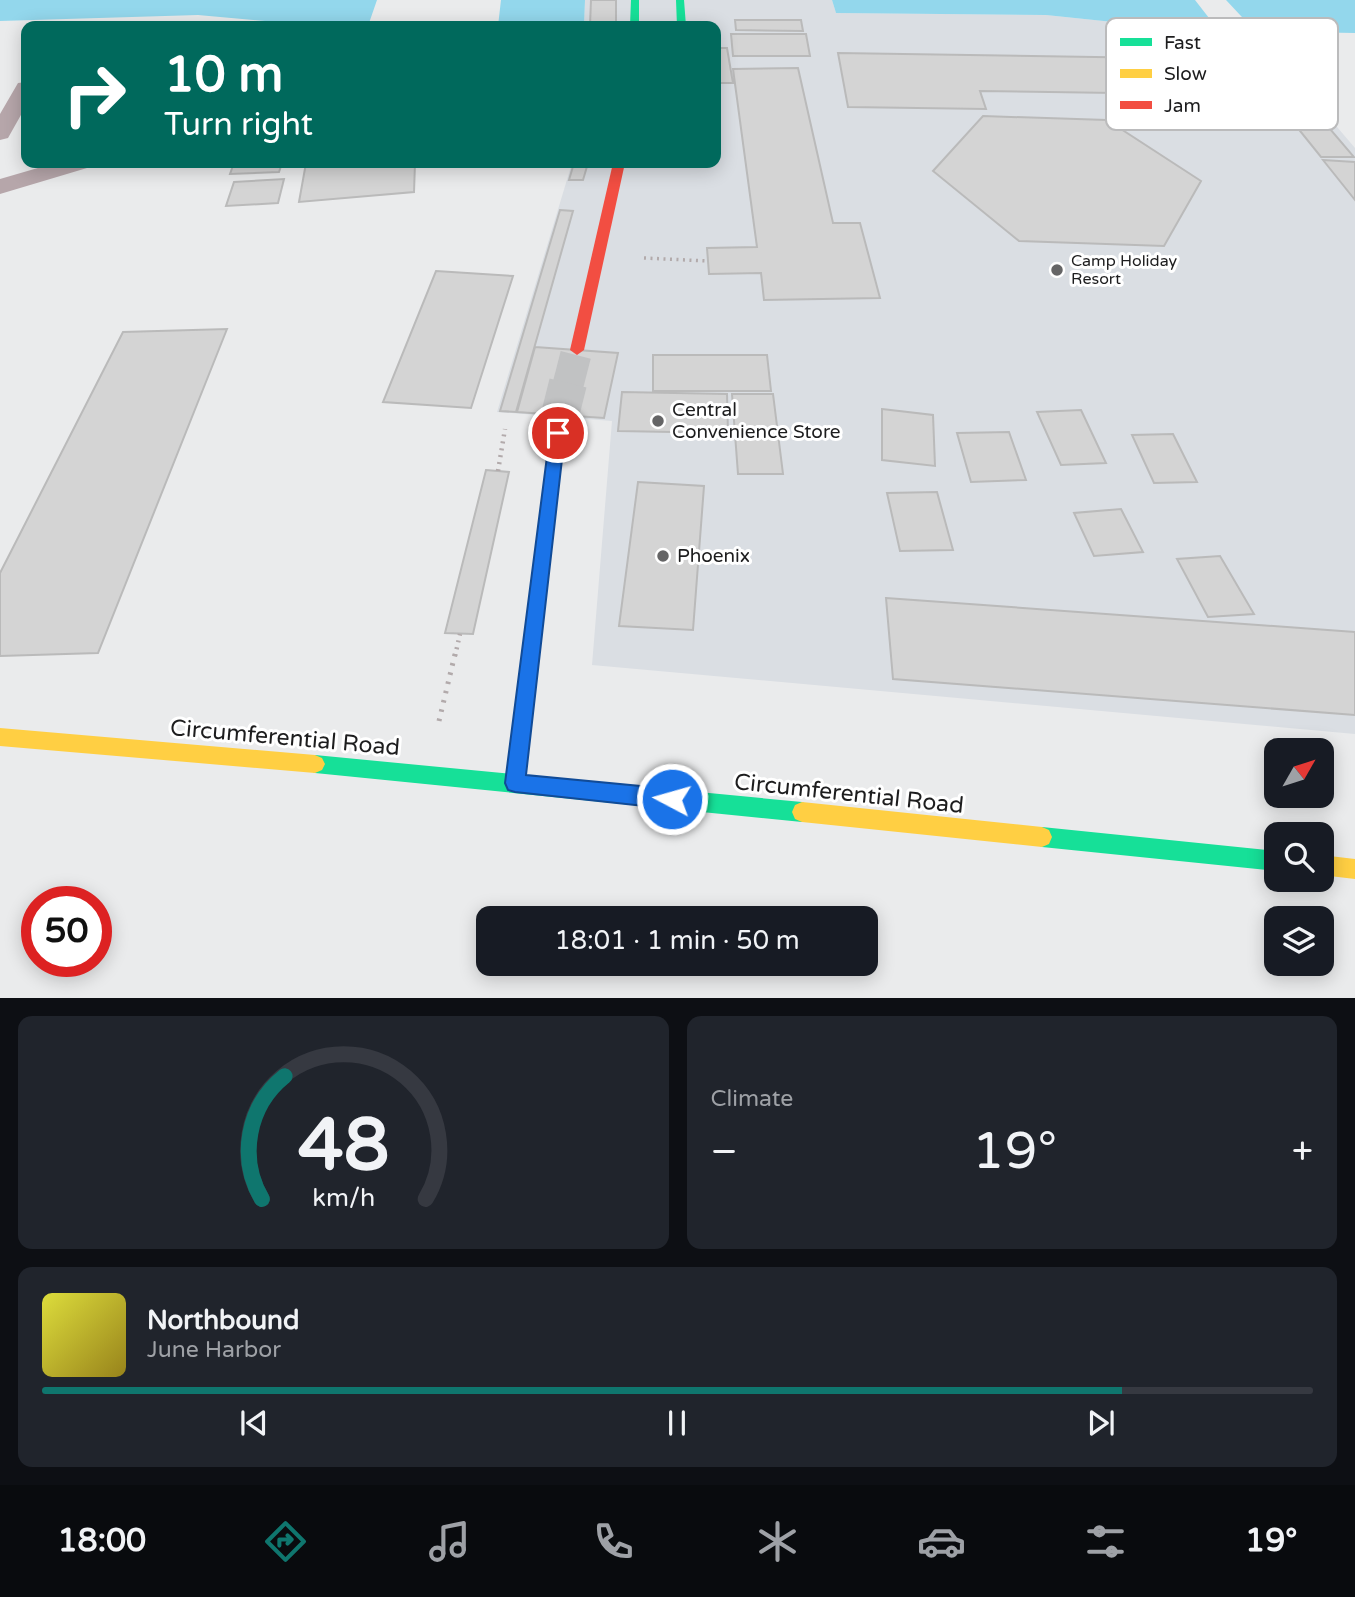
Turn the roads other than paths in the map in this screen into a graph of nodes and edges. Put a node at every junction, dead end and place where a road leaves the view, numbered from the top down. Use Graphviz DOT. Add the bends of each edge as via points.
graph roads {
  1 [pos="635,0"];
  2 [pos="680,0"];
  3 [pos="635,21"];
  4 [pos="682,21"];
  5 [pos="21,97"];
  6 [pos="0,133"];
  7 [pos="63,168"];
  8 [pos="617,169"];
  9 [pos="0,187"];
  10 [pos="577,350"];
  11 [pos="560,415"];
  12 [pos="0,737"];
  13 [pos="515,783"];
  14 [pos="1264,859"];
  15 [pos="1334,867"];
  16 [pos="1355,869"];
  1 -- 3 [label="main road"];
  2 -- 4 [label="main road"];
  5 -- 6 [label="lane"];
  7 -- 9 [label="lane"];
  8 -- 10 [label="main road"];
  11 -- 13 [label="main road"];
  12 -- 13 [label="main road, Circumferential Road"];
  13 -- 14 [label="main road, Circumferential Road"];
  15 -- 16 [label="main road"];
}
